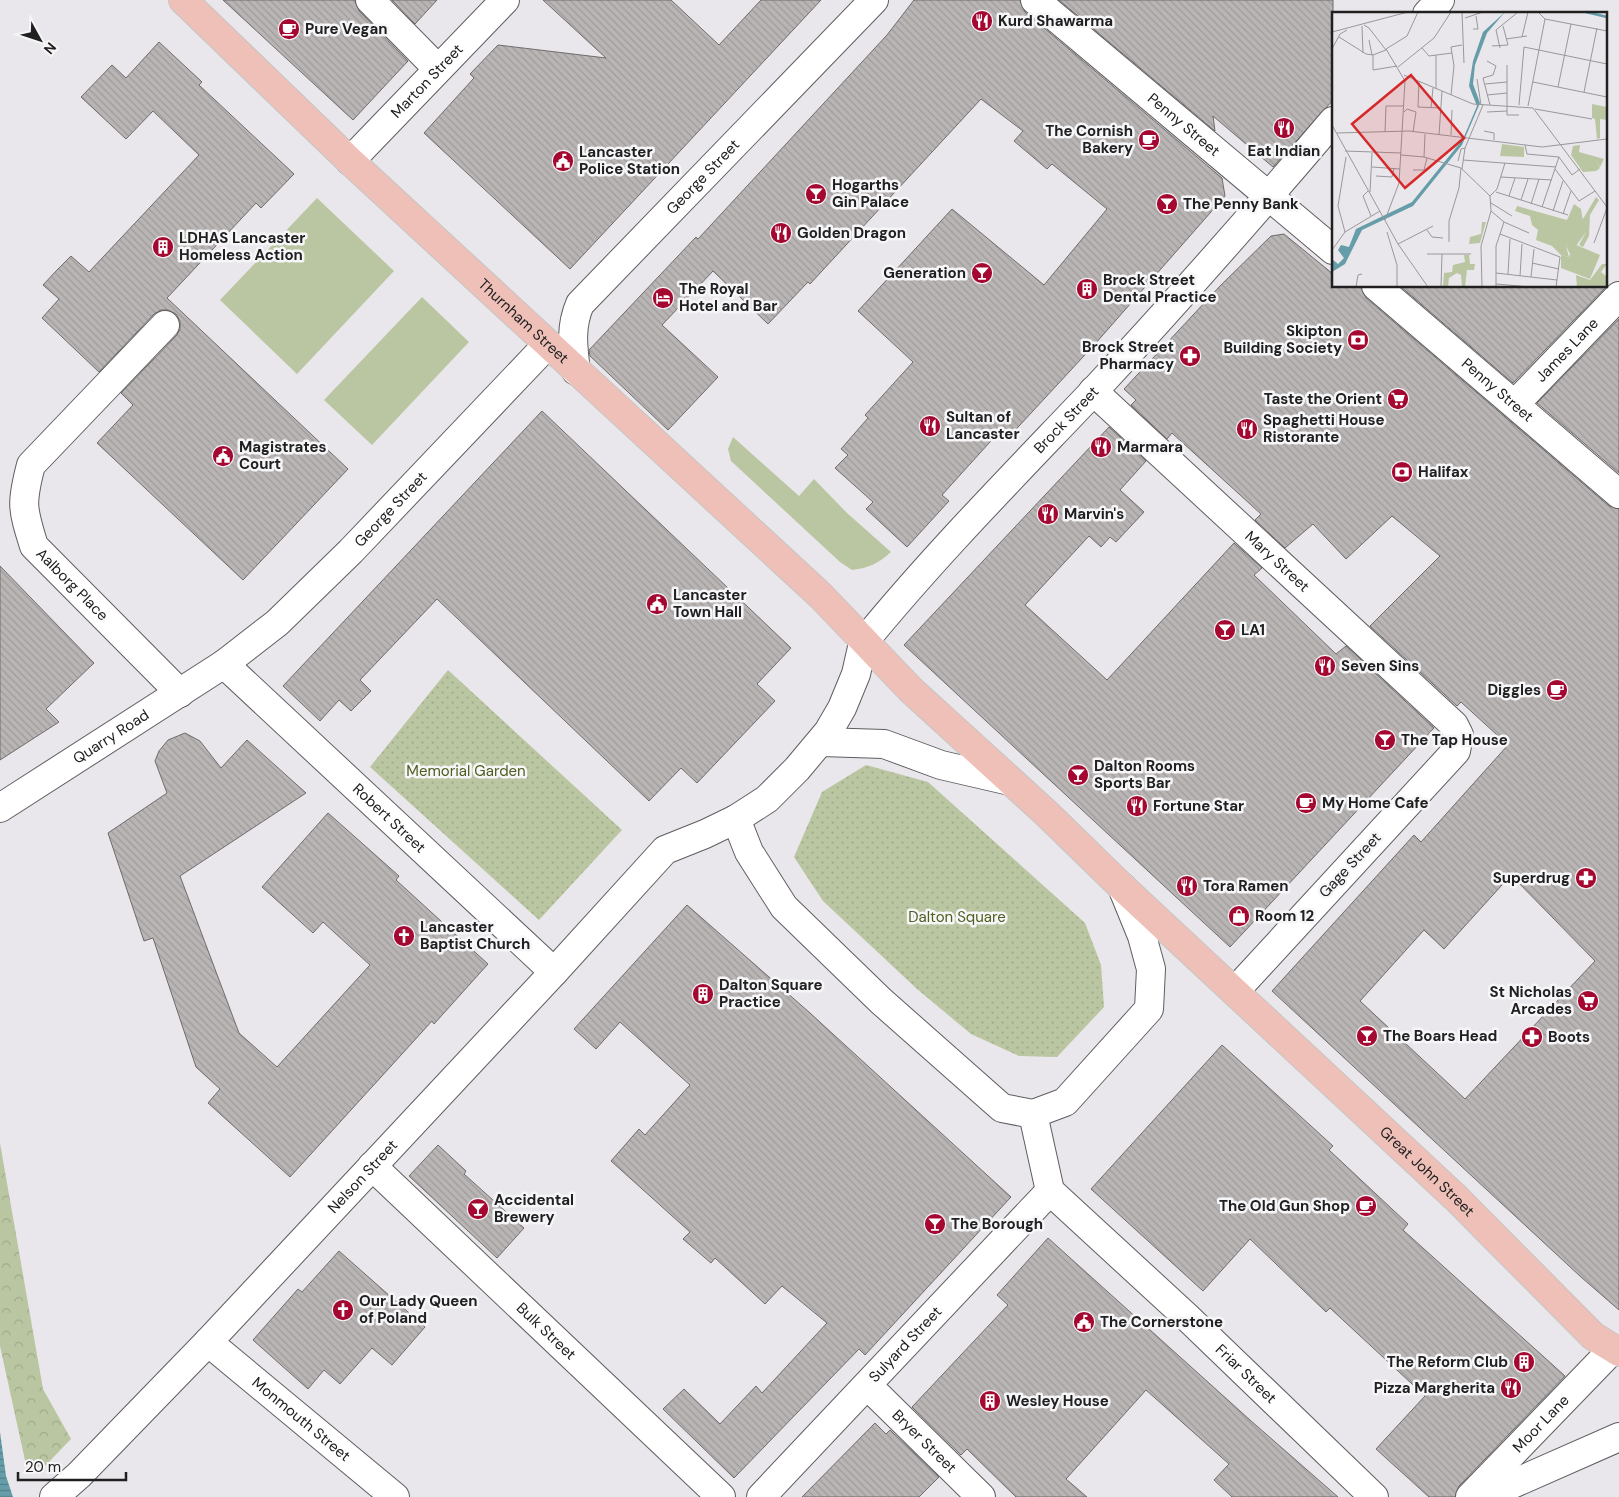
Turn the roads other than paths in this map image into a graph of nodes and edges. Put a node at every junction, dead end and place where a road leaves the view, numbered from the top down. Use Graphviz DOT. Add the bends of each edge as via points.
graph roads {
  1 [pos="183,0"];
  2 [pos="370,0"];
  3 [pos="505,0"];
  4 [pos="874,0"];
  5 [pos="1035,0"];
  6 [pos="1440,0"];
  7 [pos="1429,12"];
  8 [pos="438,69"];
  9 [pos="1332,122"];
  10 [pos="350,161"];
  11 [pos="1270,196"];
  12 [pos="1332,249"];
  13 [pos="1378,288"];
  14 [pos="1619,296"];
  15 [pos="164,325"];
  16 [pos="547,345"];
  17 [pos="576,371"];
  18 [pos="1093,391"];
  19 [pos="1515,404"];
  20 [pos="1619,494"];
  21 [pos="863,643"];
  22 [pos="224,664"];
  23 [pos="180,693"];
  24 [pos="1459,735"];
  25 [pos="821,742"];
  26 [pos="1010,781"];
  27 [pos="0,808"];
  28 [pos="736,819"];
  29 [pos="1122,887"];
  30 [pos="554,972"];
  31 [pos="1235,991"];
  32 [pos="1033,1114"];
  33 [pos="372,1166"];
  34 [pos="1050,1191"];
  35 [pos="208,1342"];
  36 [pos="1616,1351"];
  37 [pos="868,1386"];
  38 [pos="1619,1437"];
  39 [pos="59,1493"];
  40 [pos="395,1497"];
  41 [pos="721,1497"];
  42 [pos="761,1497"];
  43 [pos="981,1497"];
  44 [pos="1374,1497"];
  45 [pos="1470,1497"];
  46 [pos="1483,1497"];
  1 -- 10 [label="main road, Thurnham Street"];
  2 -- 8 [label="street"];
  3 -- 8 [label="street, Marton Street"];
  4 -- 17 [label="street, George Street" via="580,304 574,318 572,341"];
  5 -- 11 [label="street, Penny Street"];
  6 -- 7 [label="street"];
  8 -- 10 [label="street, Marton Street"];
  9 -- 11 [label="street, Brock Street"];
  10 -- 16 [label="main road, Thurnham Street"];
  11 -- 12 [label="street, Penny Street"];
  11 -- 18 [label="street, Brock Street"];
  13 -- 19 [label="street, Penny Street"];
  14 -- 19 [label="street, James Lane"];
  15 -- 23 [label="street, Aalborg Place" via="31,465 23,496 24,517 34,546"];
  16 -- 17 [label="main road, Thurnham Street"];
  16 -- 22 [label="street, George Street" via="351,551 277,623"];
  17 -- 21 [label="main road, Thurnham Street" via="820,596"];
  18 -- 21 [label="street, Brock Street" via="903,594"];
  18 -- 24 [label="street, Mary Street" via="1454,725"];
  19 -- 20 [label="street, Penny Street"];
  21 -- 25 [label="street" via="848,695"];
  21 -- 26 [label="main road"];
  22 -- 23 [label="street, Quarry Road"];
  22 -- 30 [label="street, Robert Street"];
  23 -- 27 [label="street, Quarry Road"];
  24 -- 31 [label="street, Gage Street" via="1456,751"];
  25 -- 26 [label="street" via="884,744 941,765"];
  25 -- 28 [label="street" via="766,799"];
  26 -- 29 [label="main road"];
  28 -- 30 [label="street, Nelson Street" via="665,850"];
  28 -- 32 [label="street" via="749,852 784,907 881,1001 1002,1108"];
  29 -- 31 [label="main road"];
  29 -- 32 [label="street" via="1142,936 1151,969 1149,1009 1065,1102"];
  30 -- 33 [label="street, Nelson Street"];
  31 -- 36 [label="main road, Great John Street" via="1456,1198 1593,1336"];
  32 -- 34 [label="street"];
  33 -- 35 [label="street, Nelson Street"];
  33 -- 41 [label="street, Bulk Street"];
  34 -- 37 [label="street, Sulyard Street"];
  34 -- 44 [label="street, Friar Street"];
  35 -- 39 [label="street, Nelson Street"];
  35 -- 40 [label="street, Monmouth Street"];
  36 -- 45 [label="street, Moor Lane"];
  37 -- 42 [label="street, Sulyard Street"];
  37 -- 43 [label="street, Bryer Street"];
  38 -- 46 [label="street, Moor Lane"];
}
